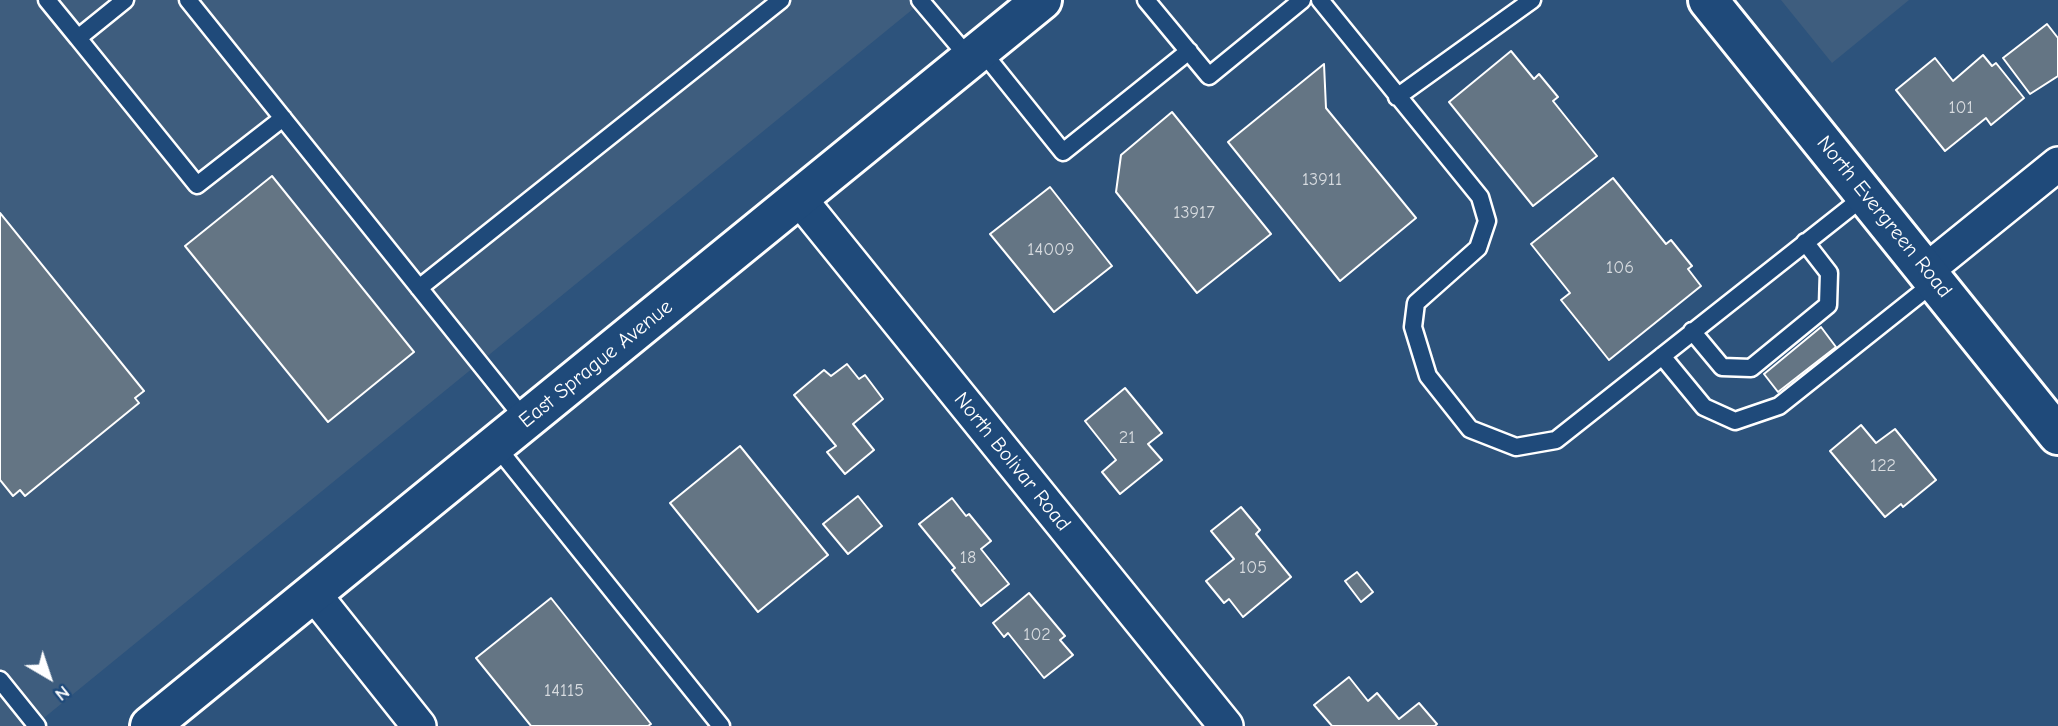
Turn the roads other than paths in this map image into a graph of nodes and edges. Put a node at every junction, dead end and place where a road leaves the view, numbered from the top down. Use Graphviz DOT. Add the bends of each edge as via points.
graph roads {
  1 [pos="47,0"];
  2 [pos="125,0"];
  3 [pos="188,0"];
  4 [pos="781,0"];
  5 [pos="920,0"];
  6 [pos="1042,0"];
  7 [pos="1146,0"];
  8 [pos="1302,0"];
  9 [pos="1320,0"];
  10 [pos="1532,0"];
  11 [pos="1708,0"];
  12 [pos="78,38"];
  13 [pos="1189,51"];
  14 [pos="975,55"];
  15 [pos="1397,97"];
  16 [pos="283,118"];
  17 [pos="2058,164"];
  18 [pos="1866,195"];
  19 [pos="798,197"];
  20 [pos="1805,242"];
  21 [pos="1931,275"];
  22 [pos="419,288"];
  23 [pos="1692,331"];
  24 [pos="1662,356"];
  25 [pos="526,421"];
  26 [pos="2058,435"];
  27 [pos="496,446"];
  28 [pos="313,593"];
  29 [pos="0,680"];
  30 [pos="37,726"];
  31 [pos="150,726"];
  32 [pos="419,726"];
  33 [pos="721,726"];
  34 [pos="1226,726"];
  1 -- 12 [label="lane"];
  2 -- 12 [label="lane"];
  3 -- 16 [label="lane"];
  4 -- 22 [label="lane"];
  5 -- 14 [label="lane"];
  6 -- 14 [label="main road, East Sprague Avenue"];
  7 -- 13 [label="lane"];
  8 -- 13 [label="lane" via="1209,76"];
  9 -- 15 [label="lane"];
  10 -- 15 [label="lane"];
  11 -- 18 [label="main road, North Evergreen Road"];
  12 -- 16 [label="lane" via="197,185"];
  13 -- 14 [label="lane" via="1063,152"];
  14 -- 19 [label="main road, East Sprague Avenue"];
  15 -- 24 [label="lane" via="1480,197 1487,221 1478,248 1416,303 1413,327 1428,376 1470,429 1516,447 1556,440"];
  16 -- 22 [label="lane"];
  17 -- 21 [label="street"];
  18 -- 20 [label="lane"];
  18 -- 21 [label="main road, North Evergreen Road"];
  19 -- 25 [label="main road, East Sprague Avenue"];
  19 -- 34 [label="street, North Bolivar Road"];
  20 -- 23 [label="lane"];
  20 -- 23 [label="lane" via="1829,272 1828,305 1751,368 1722,367"];
  21 -- 24 [label="lane" via="1779,406 1735,421 1704,407"];
  21 -- 26 [label="main road, North Evergreen Road"];
  22 -- 25 [label="lane"];
  23 -- 24 [label="lane"];
  25 -- 27 [label="main road, East Sprague Avenue"];
  27 -- 28 [label="main road, East Sprague Avenue"];
  27 -- 33 [label="lane"];
  28 -- 31 [label="main road, East Sprague Avenue"];
  28 -- 32 [label="street"];
  29 -- 30 [label="lane"];
}
